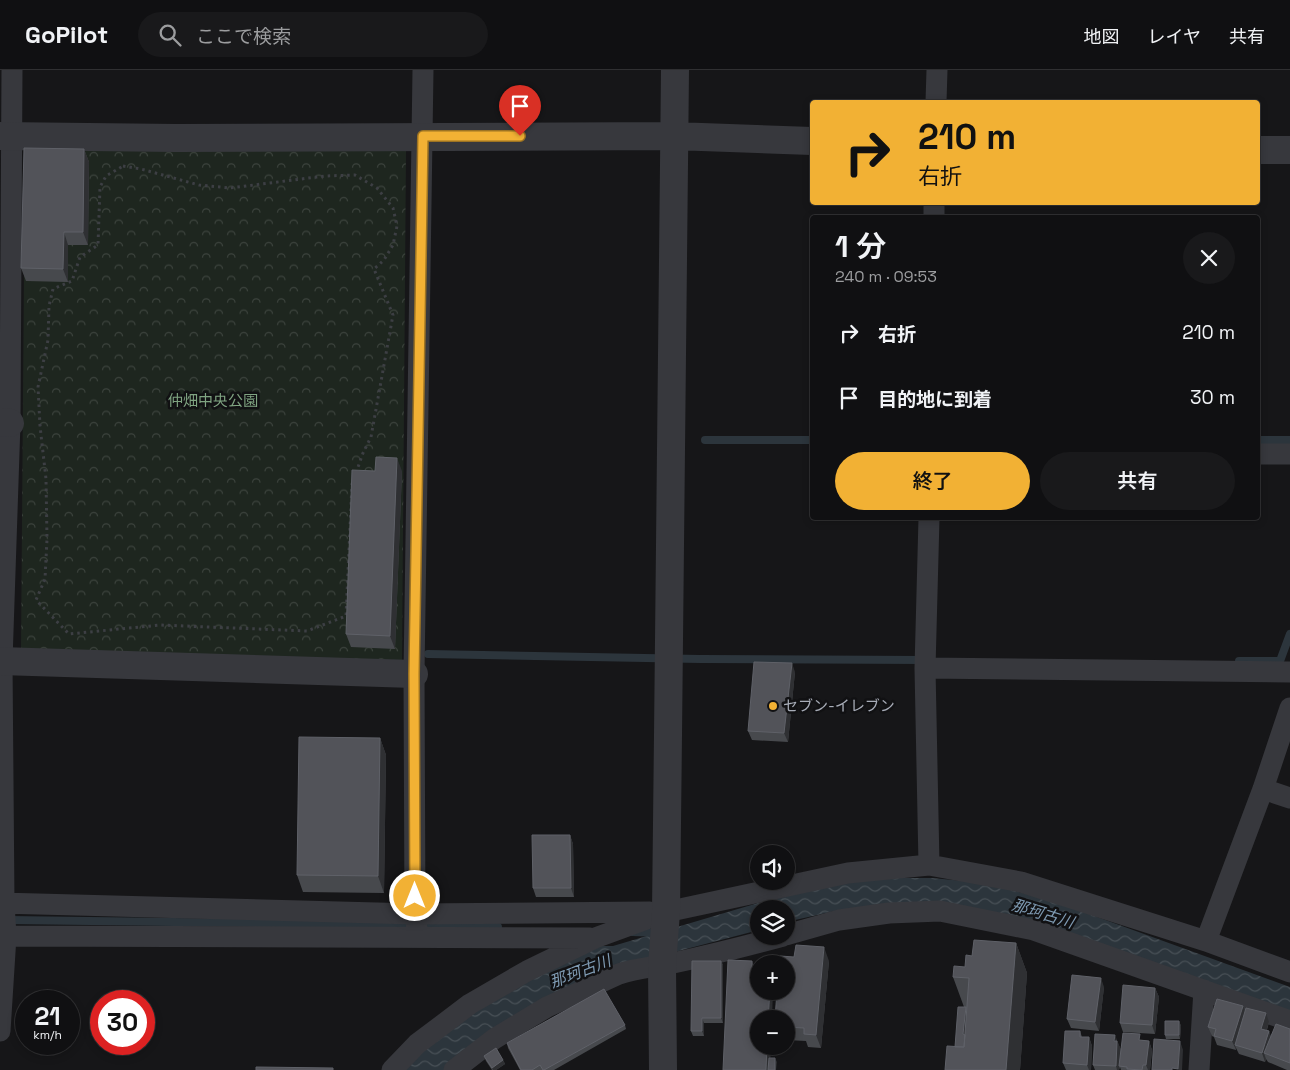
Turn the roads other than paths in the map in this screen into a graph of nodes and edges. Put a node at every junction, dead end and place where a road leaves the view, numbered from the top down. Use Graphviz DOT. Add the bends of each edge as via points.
graph roads {
  1 [pos="12,70"];
  2 [pos="423,70"];
  3 [pos="674,70"];
  4 [pos="937,70"];
  5 [pos="936,100"];
  6 [pos="423,136"];
  7 [pos="674,136"];
  8 [pos="6,137"];
  9 [pos="810,141"];
  10 [pos="1260,150"];
  11 [pos="1290,150"];
  12 [pos="5,422"];
  13 [pos="1260,454"];
  14 [pos="1290,454"];
  15 [pos="929,520"];
  16 [pos="1,661"];
  17 [pos="925,668"];
  18 [pos="1290,672"];
  19 [pos="414,674"];
  20 [pos="1290,708"];
  21 [pos="1263,789"];
  22 [pos="1290,798"];
  23 [pos="928,865"];
  24 [pos="2,903"];
  25 [pos="666,912"];
  26 [pos="415,914"];
  27 [pos="795,933"];
  28 [pos="3,936"];
  29 [pos="418,937"];
  30 [pos="595,938"];
  31 [pos="1206,941"];
  32 [pos="751,945"];
  33 [pos="662,966"];
  34 [pos="1290,972"];
  35 [pos="1204,990"];
  36 [pos="1290,1021"];
  37 [pos="0,1031"];
  38 [pos="392,1070"];
  39 [pos="454,1070"];
  40 [pos="663,1070"];
  41 [pos="1199,1070"];
  1 -- 8 [label="street"];
  2 -- 6 [label="street"];
  3 -- 7 [label="street"];
  4 -- 5 [label="street"];
  6 -- 7 [label="street"];
  6 -- 8 [label="street"];
  6 -- 19 [label="street"];
  7 -- 9 [label="street"];
  7 -- 25 [label="street"];
  8 -- 12 [label="street"];
  10 -- 11 [label="street"];
  12 -- 16 [label="street"];
  13 -- 14 [label="street"];
  15 -- 17 [label="street"];
  16 -- 19 [label="street"];
  16 -- 24 [label="street"];
  17 -- 18 [label="street"];
  17 -- 23 [label="street"];
  19 -- 26 [label="street"];
  20 -- 21 [label="street"];
  21 -- 22 [label="street"];
  21 -- 31 [label="street"];
  23 -- 25 [label="street" via="848,872"];
  23 -- 31 [label="street" via="1021,882"];
  24 -- 26 [label="street"];
  24 -- 28 [label="street"];
  25 -- 26 [label="street"];
  25 -- 30 [label="street"];
  25 -- 33 [label="street"];
  26 -- 29 [label="street"];
  27 -- 35 [label="street" via="847,919 889,913 940,912 1034,930"];
  28 -- 29 [label="street"];
  28 -- 37 [label="street"];
  29 -- 30 [label="street"];
  30 -- 38 [label="street" via="527,971 470,1004 417,1044"];
  31 -- 34 [label="street"];
  32 -- 33 [label="street"];
  33 -- 39 [label="street" via="628,971 547,1007 494,1039"];
  33 -- 40 [label="street"];
  35 -- 36 [label="street"];
  35 -- 41 [label="street"];
}
